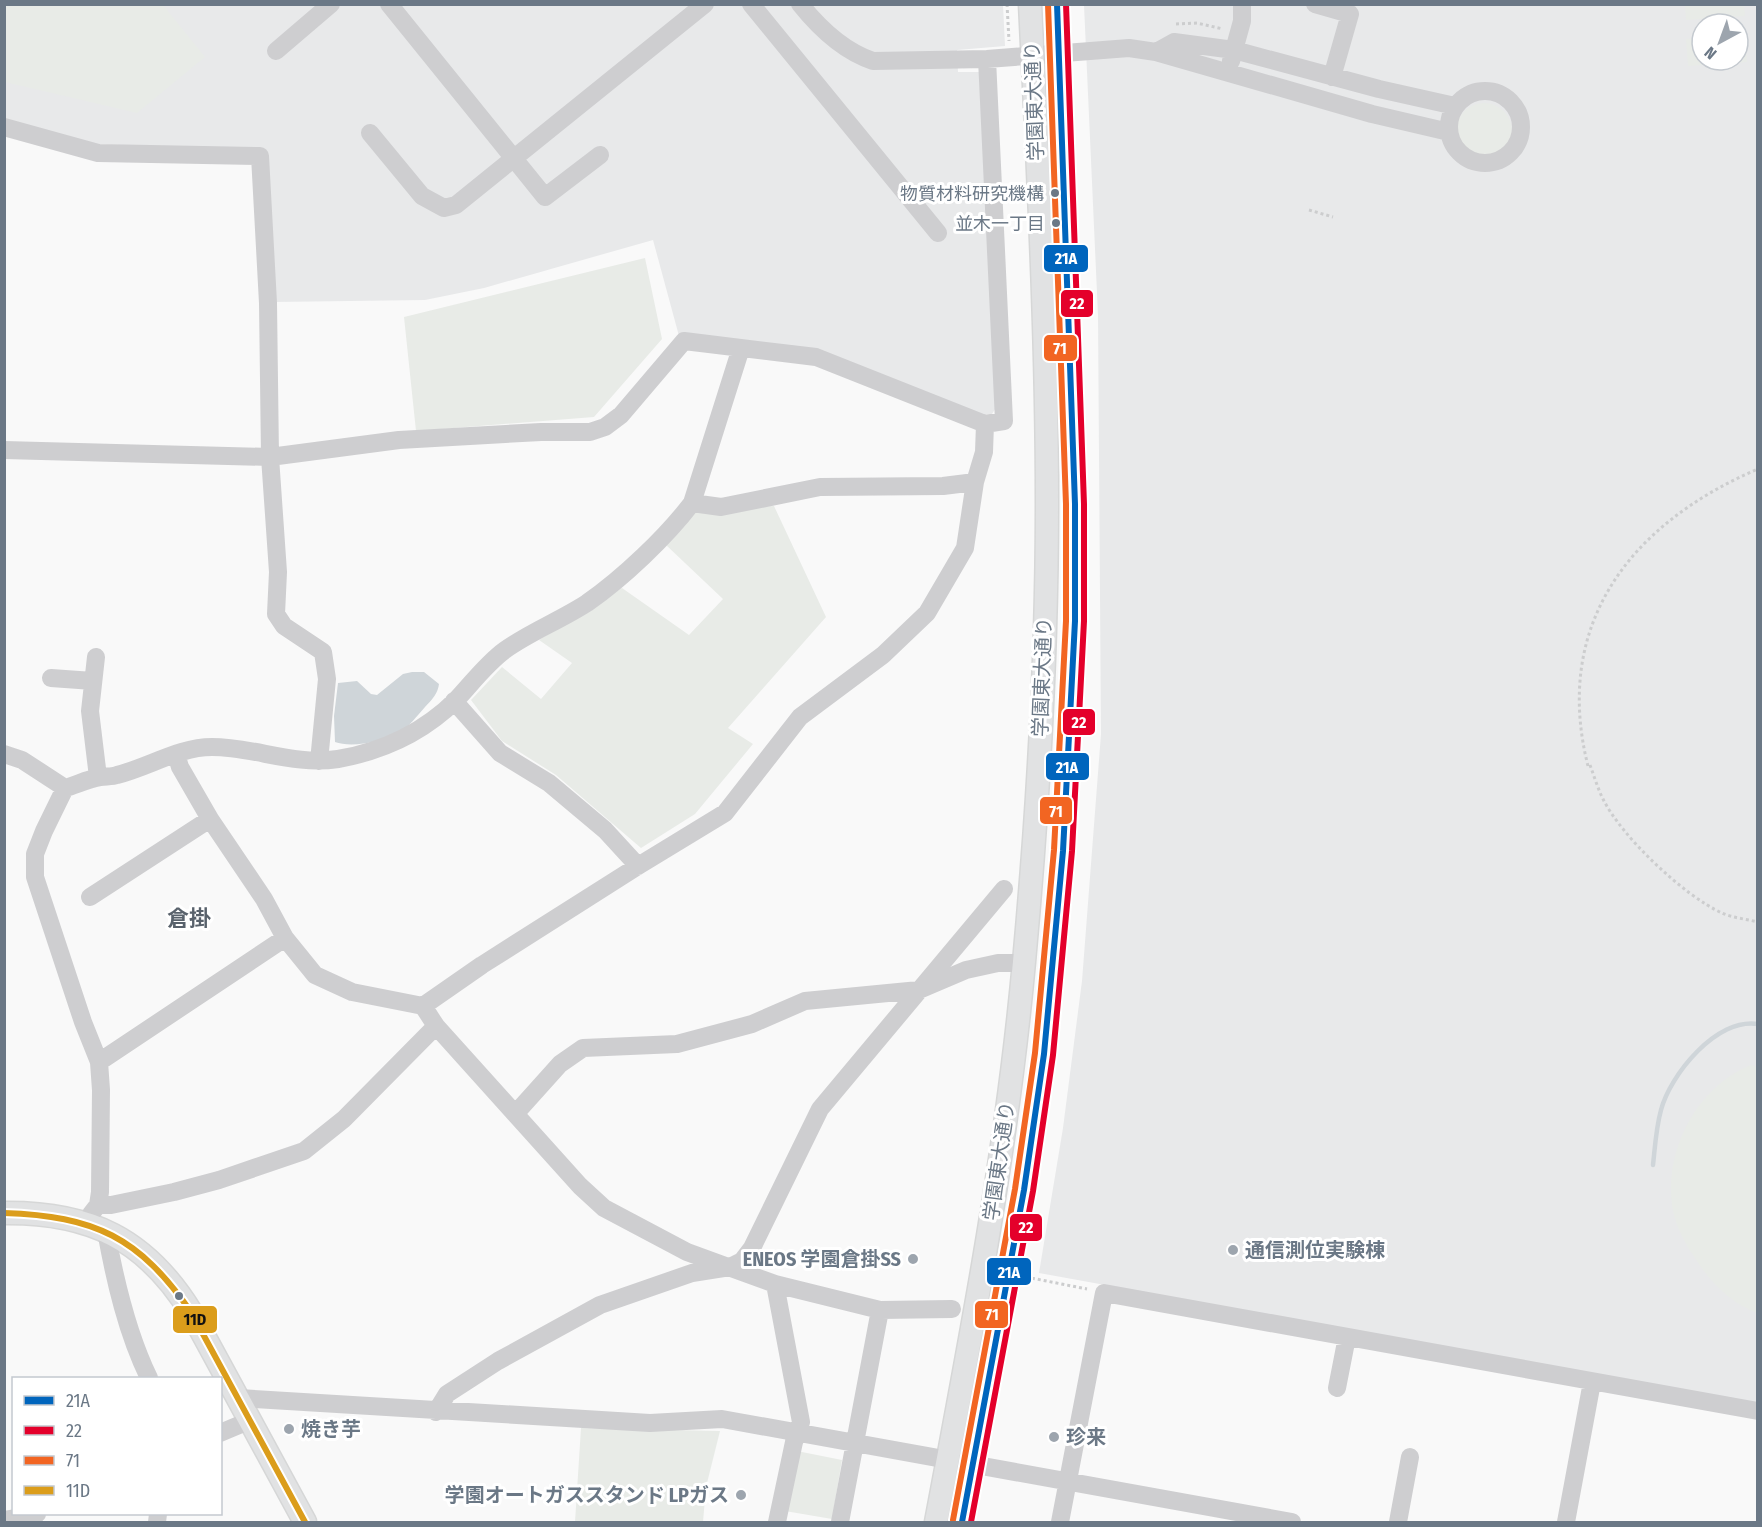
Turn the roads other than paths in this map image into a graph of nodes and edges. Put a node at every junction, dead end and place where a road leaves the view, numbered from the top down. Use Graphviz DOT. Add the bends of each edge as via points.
graph roads {
  1 [pos="331,4"];
  2 [pos="389,4"];
  3 [pos="705,4"];
  4 [pos="750,4"];
  5 [pos="800,4"];
  6 [pos="1030,4"];
  7 [pos="1057,4"];
  8 [pos="1242,4"];
  9 [pos="1317,5"];
  10 [pos="276,51"];
  11 [pos="1234,51"];
  12 [pos="1156,52"];
  13 [pos="1060,53"];
  14 [pos="1032,56"];
  15 [pos="987,59"];
  16 [pos="1228,74"];
  17 [pos="1332,77"];
  18 [pos="1455,106"];
  19 [pos="4,126"];
  20 [pos="1449,132"];
  21 [pos="370,133"];
  22 [pos="600,155"];
  23 [pos="513,158"];
  24 [pos="938,233"];
  25 [pos="741,348"];
  26 [pos="985,424"];
  27 [pos="4,450"];
  28 [pos="270,458"];
  29 [pos="975,482"];
  30 [pos="692,502"];
  31 [pos="96,657"];
  32 [pos="51,678"];
  33 [pos="93,681"];
  34 [pos="454,701"];
  35 [pos="4,754"];
  36 [pos="176,754"];
  37 [pos="319,761"];
  38 [pos="98,777"];
  39 [pos="65,788"];
  40 [pos="210,819"];
  41 [pos="638,866"];
  42 [pos="1004,890"];
  43 [pos="90,897"];
  44 [pos="285,938"];
  45 [pos="1024,963"];
  46 [pos="919,990"];
  47 [pos="423,1006"];
  48 [pos="436,1026"];
  49 [pos="99,1062"];
  50 [pos="516,1113"];
  51 [pos="4,1213"];
  52 [pos="91,1214"];
  53 [pos="106,1231"];
  54 [pos="730,1268"];
  55 [pos="775,1284"];
  56 [pos="952,1309"];
  57 [pos="879,1310"];
  58 [pos="1347,1337"];
  59 [pos="148,1377"];
  60 [pos="1592,1382"];
  61 [pos="1337,1388"];
  62 [pos="239,1398"];
  63 [pos="1758,1411"];
  64 [pos="436,1412"];
  65 [pos="251,1420"];
  66 [pos="222,1432"];
  67 [pos="798,1432"];
  68 [pos="856,1443"];
  69 [pos="1410,1457"];
  70 [pos="948,1459"];
  71 [pos="973,1464"];
  72 [pos="1066,1482"];
  73 [pos="32,1515"];
  74 [pos="4,1520"];
  75 [pos="305,1522"];
  76 [pos="777,1522"];
  77 [pos="840,1522"];
  78 [pos="936,1522"];
  79 [pos="962,1522"];
  80 [pos="1060,1522"];
  81 [pos="1292,1522"];
  82 [pos="1398,1522"];
  83 [pos="1566,1522"];
  1 -- 10 [label="street"];
  2 -- 23 [label="street"];
  3 -- 23 [label="street"];
  4 -- 24 [label="street"];
  5 -- 15 [label="street" via="841,45 873,61"];
  6 -- 14 [label="main road, 学園東大通り"];
  7 -- 13 [label="main road, 学園東大通り"];
  8 -- 11 [label="street"];
  9 -- 17 [label="street" via="1350,14"];
  11 -- 12 [label="street" via="1174,42"];
  11 -- 16 [label="street"];
  11 -- 17 [label="street"];
  12 -- 13 [label="street" via="1130,48"];
  12 -- 16 [label="street"];
  13 -- 14 [label="street"];
  13 -- 71 [label="main road, 学園東大通り" via="1073,411 1075,621 1063,851 1044,1054 1028,1167"];
  14 -- 15 [label="street"];
  14 -- 45 [label="main road, 学園東大通り" via="1047,505 1040,732"];
  15 -- 26 [label="street" via="1005,421"];
  16 -- 20 [label="street"];
  17 -- 18 [label="street"];
  18 -- 20 [label="street"];
  18 -- 20 [label="street" via="1477,91 1501,94 1518,111 1520,135 1508,156 1485,164 1462,156"];
  19 -- 28 [label="street" via="98,153 260,156 268,303"];
  21 -- 23 [label="street" via="422,196 444,208 456,205"];
  22 -- 23 [label="street" via="545,197"];
  25 -- 26 [label="street" via="816,357"];
  25 -- 28 [label="street" via="684,341 621,415 590,432 399,440"];
  25 -- 30 [label="street"];
  26 -- 29 [label="street" via="984,452"];
  27 -- 28 [label="street"];
  28 -- 37 [label="street" via="278,572 276,614 284,626 323,652 327,679"];
  29 -- 30 [label="street" via="820,487 721,507"];
  29 -- 41 [label="street" via="965,548 927,613 882,655 800,717 725,813"];
  30 -- 34 [label="street" via="627,571 587,603 503,651"];
  31 -- 33 [label="street"];
  32 -- 33 [label="street"];
  33 -- 38 [label="street" via="90,711"];
  34 -- 37 [label="street" via="392,745"];
  34 -- 41 [label="street" via="500,753 549,783 605,830"];
  35 -- 39 [label="street" via="22,760"];
  36 -- 37 [label="street" via="213,747"];
  36 -- 38 [label="street" via="115,776"];
  36 -- 40 [label="street"];
  38 -- 39 [label="street"];
  39 -- 49 [label="street" via="35,854 35,877"];
  40 -- 43 [label="street"];
  40 -- 44 [label="street" via="264,898"];
  41 -- 47 [label="street"];
  42 -- 46 [label="street"];
  44 -- 47 [label="street" via="315,975 352,992"];
  44 -- 49 [label="street"];
  45 -- 46 [label="street" via="998,963 966,970"];
  45 -- 70 [label="main road, 学園東大通り" via="1005,1124"];
  46 -- 50 [label="street" via="805,1001 752,1024 677,1044 583,1048 560,1064"];
  46 -- 54 [label="street" via="820,1109 752,1248"];
  47 -- 48 [label="street"];
  48 -- 50 [label="street"];
  48 -- 52 [label="street" via="344,1119 304,1151 219,1180 111,1204"];
  49 -- 52 [label="street" via="100,1192"];
  50 -- 54 [label="street" via="604,1208 687,1252"];
  51 -- 52 [label="main road"];
  52 -- 53 [label="main road"];
  53 -- 59 [label="street" via="129,1331"];
  53 -- 62 [label="main road" via="143,1254 169,1280"];
  54 -- 55 [label="street"];
  54 -- 64 [label="street" via="692,1273 600,1305 447,1394"];
  55 -- 57 [label="street"];
  55 -- 67 [label="street" via="801,1422"];
  56 -- 57 [label="street"];
  57 -- 68 [label="street"];
  58 -- 60 [label="street"];
  58 -- 61 [label="street"];
  58 -- 72 [label="street" via="1104,1293"];
  60 -- 63 [label="street"];
  60 -- 83 [label="street"];
  62 -- 64 [label="street"];
  62 -- 65 [label="main road"];
  64 -- 67 [label="street" via="650,1423 722,1419"];
  65 -- 66 [label="street"];
  65 -- 75 [label="main road"];
  67 -- 68 [label="street"];
  67 -- 76 [label="street"];
  68 -- 70 [label="street"];
  68 -- 77 [label="street"];
  69 -- 82 [label="street"];
  70 -- 71 [label="street"];
  70 -- 78 [label="main road, 学園東大通り"];
  71 -- 72 [label="street"];
  71 -- 79 [label="main road, 学園東大通り"];
  72 -- 80 [label="street"];
  72 -- 81 [label="street"];
  73 -- 74 [label="street"];
}
